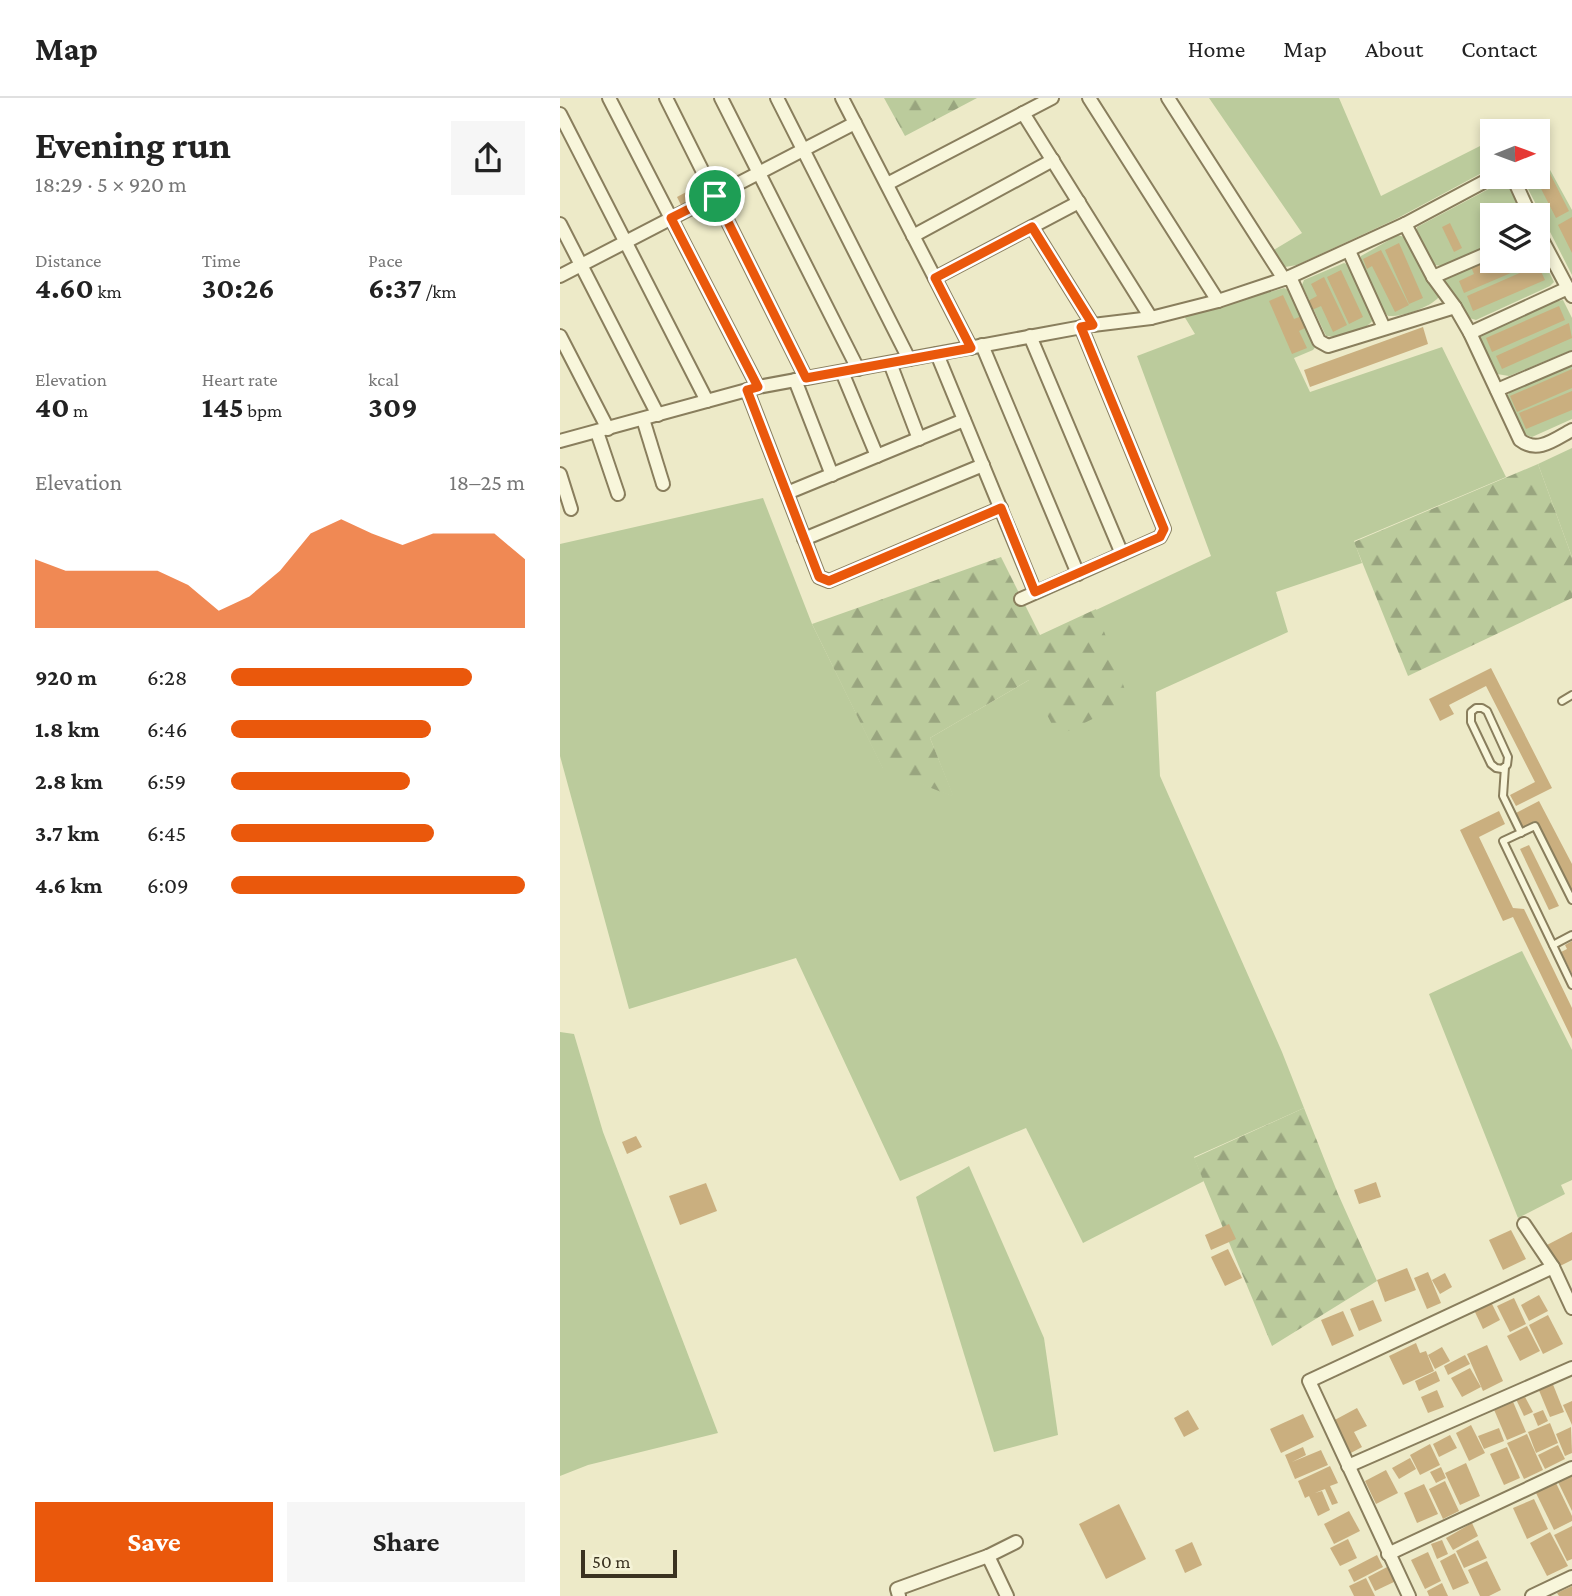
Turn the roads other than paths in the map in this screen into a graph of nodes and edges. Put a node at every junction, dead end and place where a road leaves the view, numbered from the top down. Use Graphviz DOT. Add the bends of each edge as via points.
graph roads {
  1 [pos="609,98"];
  2 [pos="666,98"];
  3 [pos="720,98"];
  4 [pos="777,98"];
  5 [pos="842,98"];
  6 [pos="1052,98"];
  7 [pos="1088,98"];
  8 [pos="1168,98"];
  9 [pos="1023,113"];
  10 [pos="560,114"];
  11 [pos="855,123"];
  12 [pos="803,150"];
  13 [pos="1053,160"];
  14 [pos="759,173"];
  15 [pos="887,184"];
  16 [pos="1480,184"];
  17 [pos="715,196"];
  18 [pos="1079,202"];
  19 [pos="671,218"];
  20 [pos="1405,224"];
  21 [pos="560,225"];
  22 [pos="1032,227"];
  23 [pos="913,236"];
  24 [pos="625,242"];
  25 [pos="1349,251"];
  26 [pos="1550,254"];
  27 [pos="1480,257"];
  28 [pos="581,265"];
  29 [pos="560,276"];
  30 [pos="1433,277"];
  31 [pos="935,278"];
  32 [pos="1287,278"];
  33 [pos="1570,292"];
  34 [pos="1218,301"];
  35 [pos="1455,307"];
  36 [pos="1151,318"];
  37 [pos="1087,326"];
  38 [pos="1384,328"];
  39 [pos="1470,333"];
  40 [pos="560,336"];
  41 [pos="1030,336"];
  42 [pos="977,346"];
  43 [pos="937,354"];
  44 [pos="1572,358"];
  45 [pos="909,359"];
  46 [pos="890,363"];
  47 [pos="858,369"];
  48 [pos="842,372"];
  49 [pos="800,379"];
  50 [pos="753,389"];
  51 [pos="1497,390"];
  52 [pos="707,401"];
  53 [pos="658,415"];
  54 [pos="643,419"];
  55 [pos="964,420"];
  56 [pos="602,430"];
  57 [pos="1572,430"];
  58 [pos="919,439"];
  59 [pos="560,442"];
  60 [pos="877,456"];
  61 [pos="983,465"];
  62 [pos="560,474"];
  63 [pos="832,475"];
  64 [pos="663,484"];
  65 [pos="787,493"];
  66 [pos="618,494"];
  67 [pos="1001,508"];
  68 [pos="571,509"];
  69 [pos="804,539"];
  70 [pos="1122,554"];
  71 [pos="1078,574"];
  72 [pos="1035,592"];
  73 [pos="1021,599"];
  74 [pos="1572,695"];
  75 [pos="1562,701"];
  76 [pos="1504,767"];
  77 [pos="1521,833"];
  78 [pos="1572,900"];
  79 [pos="1572,935"];
  80 [pos="1553,945"];
  81 [pos="1572,985"];
  82 [pos="1524,1224"];
  83 [pos="1553,1267"];
  84 [pos="1572,1308"];
  85 [pos="1572,1368"];
  86 [pos="1348,1466"];
  87 [pos="1572,1468"];
  88 [pos="1016,1542"];
  89 [pos="1388,1554"];
  90 [pos="988,1556"];
  91 [pos="1572,1577"];
  92 [pos="899,1596"];
  93 [pos="1007,1596"];
  94 [pos="1409,1596"];
  95 [pos="1532,1596"];
  1 -- 19 [label="street"];
  2 -- 17 [label="street"];
  3 -- 14 [label="street"];
  4 -- 12 [label="street"];
  5 -- 11 [label="street"];
  6 -- 9 [label="street"];
  7 -- 34 [label="street"];
  8 -- 32 [label="street"];
  9 -- 13 [label="street"];
  9 -- 15 [label="street"];
  10 -- 24 [label="street"];
  11 -- 12 [label="street"];
  11 -- 15 [label="street"];
  12 -- 14 [label="street"];
  12 -- 45 [label="street"];
  13 -- 18 [label="street"];
  13 -- 23 [label="street"];
  14 -- 17 [label="street"];
  14 -- 47 [label="street"];
  15 -- 23 [label="street"];
  16 -- 20 [label="street"];
  17 -- 19 [label="street"];
  17 -- 49 [label="street"];
  18 -- 22 [label="street"];
  18 -- 36 [label="street"];
  19 -- 24 [label="street"];
  19 -- 50 [label="street"];
  20 -- 25 [label="street"];
  20 -- 30 [label="street"];
  21 -- 28 [label="street"];
  22 -- 31 [label="street"];
  22 -- 37 [label="street"];
  23 -- 31 [label="street"];
  24 -- 28 [label="street"];
  24 -- 52 [label="street"];
  25 -- 32 [label="street"];
  25 -- 38 [label="street"];
  26 -- 33 [label="street"];
  27 -- 30 [label="street"];
  28 -- 29 [label="street"];
  28 -- 53 [label="street"];
  30 -- 35 [label="street"];
  31 -- 42 [label="street"];
  32 -- 34 [label="street"];
  32 -- 38 [label="street" via="1325,345"];
  33 -- 39 [label="street"];
  34 -- 36 [label="street"];
  35 -- 38 [label="street"];
  35 -- 39 [label="street"];
  36 -- 37 [label="street"];
  37 -- 41 [label="street"];
  37 -- 70 [label="street" via="1164,529 1160,537"];
  39 -- 51 [label="street"];
  40 -- 56 [label="street"];
  41 -- 42 [label="street"];
  41 -- 70 [label="street"];
  42 -- 43 [label="street"];
  42 -- 71 [label="street"];
  43 -- 45 [label="street"];
  43 -- 55 [label="street"];
  44 -- 51 [label="street"];
  45 -- 46 [label="street"];
  46 -- 47 [label="street"];
  46 -- 58 [label="street"];
  47 -- 48 [label="street"];
  48 -- 49 [label="street"];
  48 -- 60 [label="street"];
  49 -- 50 [label="street"];
  49 -- 63 [label="street"];
  50 -- 52 [label="street"];
  50 -- 65 [label="street"];
  51 -- 57 [label="street" via="1516,434 1526,445 1542,446"];
  52 -- 53 [label="street"];
  53 -- 54 [label="street"];
  54 -- 56 [label="street"];
  54 -- 64 [label="street"];
  55 -- 58 [label="street"];
  55 -- 61 [label="street"];
  56 -- 59 [label="street"];
  56 -- 66 [label="street"];
  58 -- 60 [label="street"];
  60 -- 63 [label="street"];
  61 -- 67 [label="street"];
  61 -- 69 [label="street"];
  62 -- 68 [label="street"];
  63 -- 65 [label="street"];
  65 -- 69 [label="street"];
  67 -- 69 [label="street" via="829,581 819,577"];
  67 -- 72 [label="street"];
  70 -- 71 [label="street"];
  71 -- 72 [label="street"];
  72 -- 73 [label="street"];
  74 -- 75 [label="lane"];
  76 -- 76 [label="lane" via="1508,757 1487,711 1476,708 1470,719 1491,764"];
  76 -- 77 [label="lane" via="1503,796"];
  77 -- 78 [label="lane" via="1535,826"];
  77 -- 80 [label="lane" via="1503,841"];
  79 -- 80 [label="lane"];
  80 -- 81 [label="lane"];
  82 -- 83 [label="street"];
  83 -- 84 [label="street"];
  83 -- 86 [label="street" via="1309,1381"];
  85 -- 86 [label="street"];
  86 -- 89 [label="street"];
  87 -- 89 [label="street"];
  88 -- 90 [label="street"];
  89 -- 94 [label="street"];
  90 -- 92 [label="street" via="897,1589"];
  90 -- 93 [label="street"];
  91 -- 95 [label="street"];
}
